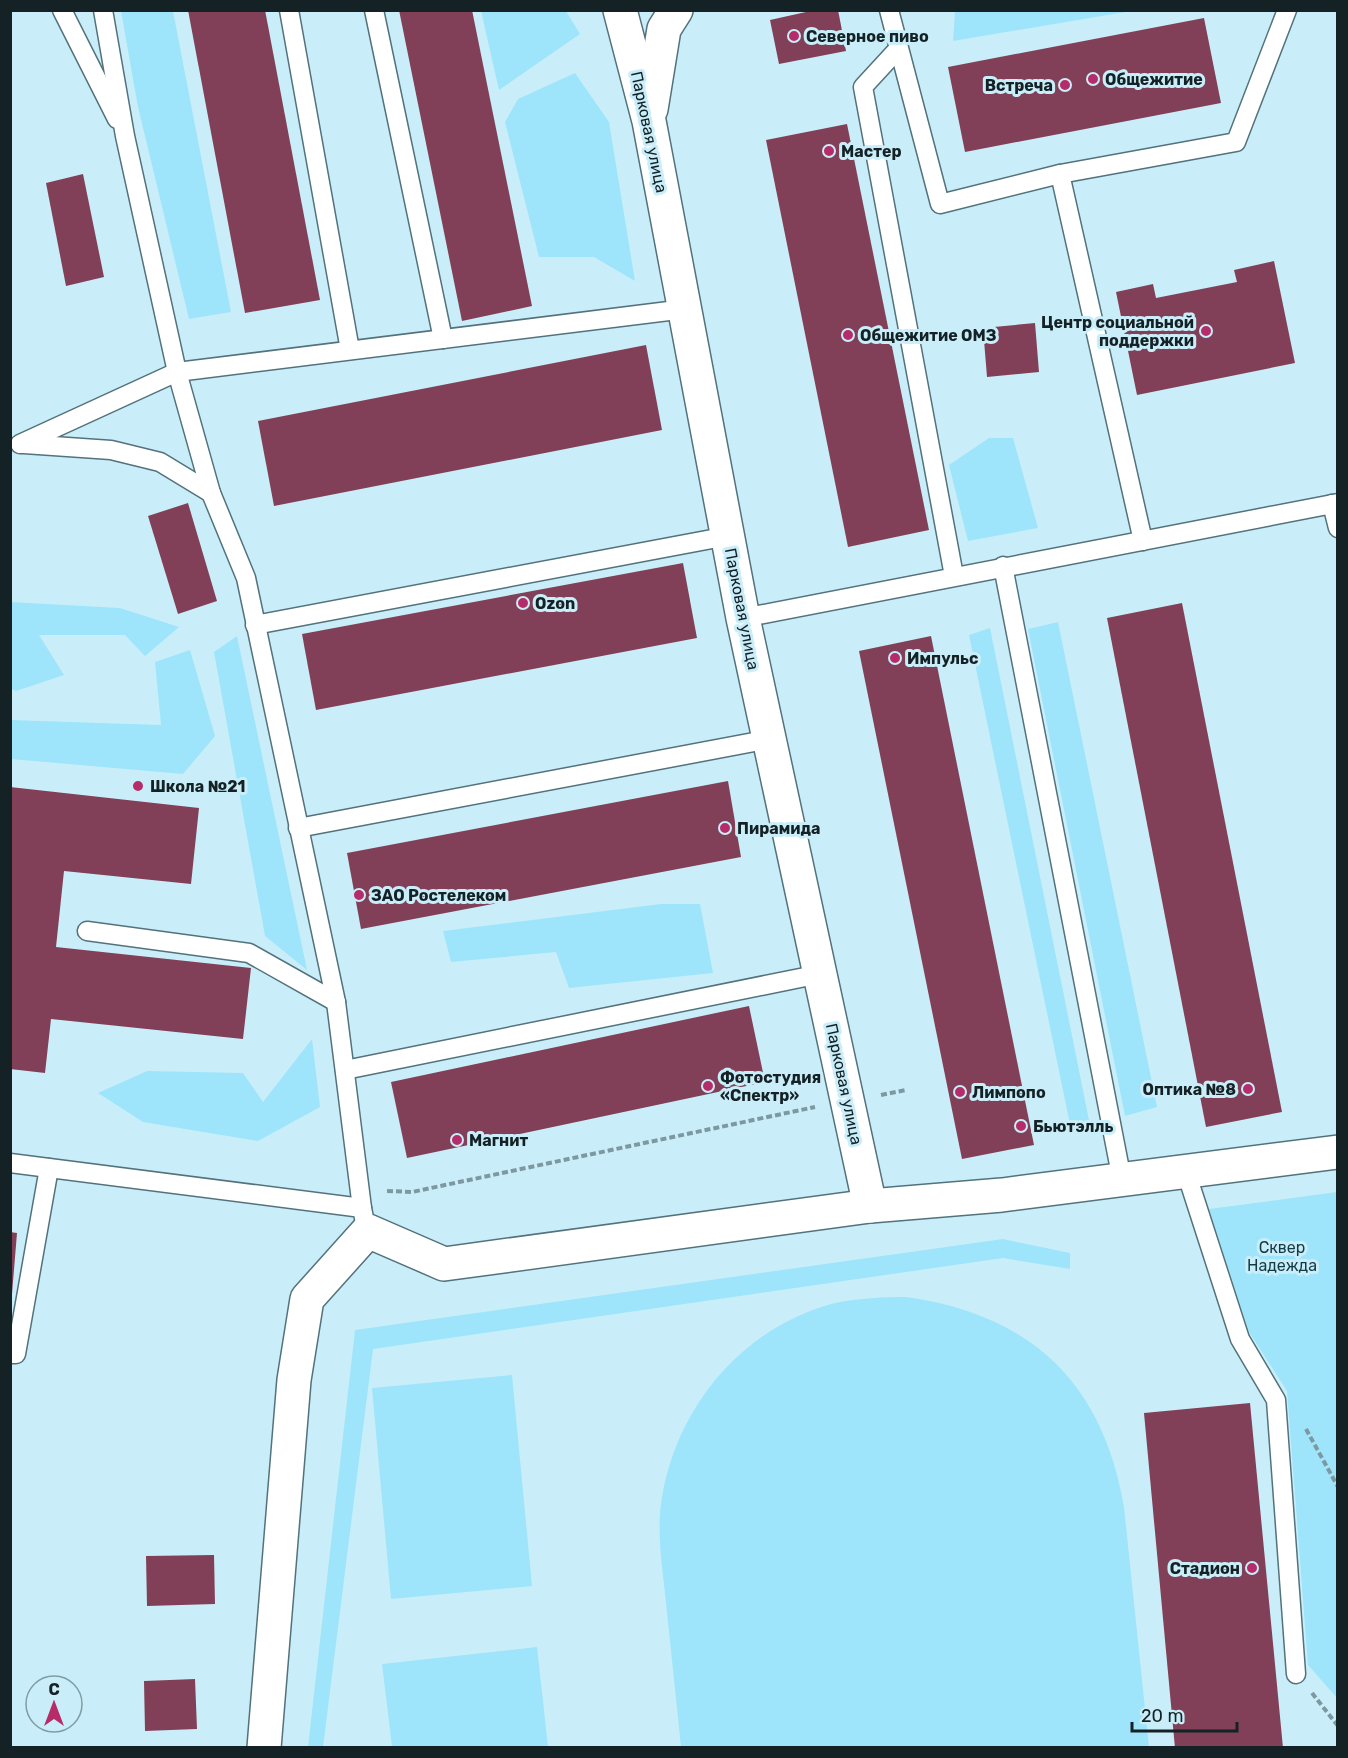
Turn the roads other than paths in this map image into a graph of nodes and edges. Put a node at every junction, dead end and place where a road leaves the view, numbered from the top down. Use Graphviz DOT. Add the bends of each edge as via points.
graph roads {
  1 [pos="62,10"];
  2 [pos="103,10"];
  3 [pos="289,10"];
  4 [pos="374,10"];
  5 [pos="620,10"];
  6 [pos="676,10"];
  7 [pos="889,10"];
  8 [pos="1287,10"];
  9 [pos="898,50"];
  10 [pos="649,121"];
  11 [pos="125,135"];
  12 [pos="1060,174"];
  13 [pos="685,309"];
  14 [pos="443,339"];
  15 [pos="350,350"];
  16 [pos="177,372"];
  17 [pos="15,444"];
  18 [pos="211,493"];
  19 [pos="1335,503"];
  20 [pos="1338,528"];
  21 [pos="728,536"];
  22 [pos="1143,541"];
  23 [pos="1003,566"];
  24 [pos="954,576"];
  25 [pos="743,618"];
  26 [pos="255,625"];
  27 [pos="770,739"];
  28 [pos="298,828"];
  29 [pos="87,931"];
  30 [pos="820,974"];
  31 [pos="336,1002"];
  32 [pos="345,1070"];
  33 [pos="1338,1152"];
  34 [pos="10,1163"];
  35 [pos="49,1168"];
  36 [pos="1186,1172"];
  37 [pos="1122,1180"];
  38 [pos="870,1206"];
  39 [pos="365,1220"];
  40 [pos="10,1354"];
  41 [pos="1296,1674"];
  42 [pos="264,1748"];
  1 -- 11 [label="lane"];
  2 -- 11 [label="lane"];
  3 -- 15 [label="lane"];
  4 -- 14 [label="lane"];
  5 -- 10 [label="street, Парковая улица"];
  6 -- 10 [label="street" via="664,29"];
  7 -- 9 [label="lane"];
  8 -- 12 [label="lane" via="1236,142"];
  9 -- 12 [label="lane" via="940,204"];
  9 -- 24 [label="lane" via="863,87"];
  10 -- 13 [label="street, Парковая улица"];
  11 -- 16 [label="lane"];
  12 -- 22 [label="lane"];
  13 -- 14 [label="lane"];
  13 -- 21 [label="street, Парковая улица"];
  14 -- 15 [label="lane"];
  15 -- 16 [label="lane"];
  16 -- 17 [label="lane"];
  16 -- 18 [label="lane"];
  17 -- 18 [label="lane" via="111,450 160,462"];
  18 -- 26 [label="lane" via="246,578"];
  19 -- 20 [label="lane"];
  19 -- 22 [label="lane"];
  21 -- 25 [label="street, Парковая улица"];
  21 -- 26 [label="lane"];
  22 -- 23 [label="lane"];
  23 -- 24 [label="lane"];
  23 -- 37 [label="lane"];
  24 -- 25 [label="lane"];
  25 -- 27 [label="street, Парковая улица"];
  26 -- 28 [label="lane"];
  27 -- 28 [label="lane"];
  27 -- 30 [label="street, Парковая улица"];
  28 -- 31 [label="lane"];
  29 -- 31 [label="lane" via="249,953"];
  30 -- 32 [label="lane"];
  30 -- 38 [label="street, Парковая улица"];
  31 -- 32 [label="lane"];
  32 -- 39 [label="lane"];
  33 -- 36 [label="street"];
  34 -- 35 [label="lane"];
  35 -- 39 [label="lane"];
  35 -- 40 [label="lane" via="16,1354"];
  36 -- 37 [label="street"];
  36 -- 41 [label="lane" via="1240,1339 1276,1400"];
  37 -- 38 [label="street"];
  38 -- 39 [label="street" via="444,1264"];
  39 -- 42 [label="street" via="307,1299 294,1380"];
}
